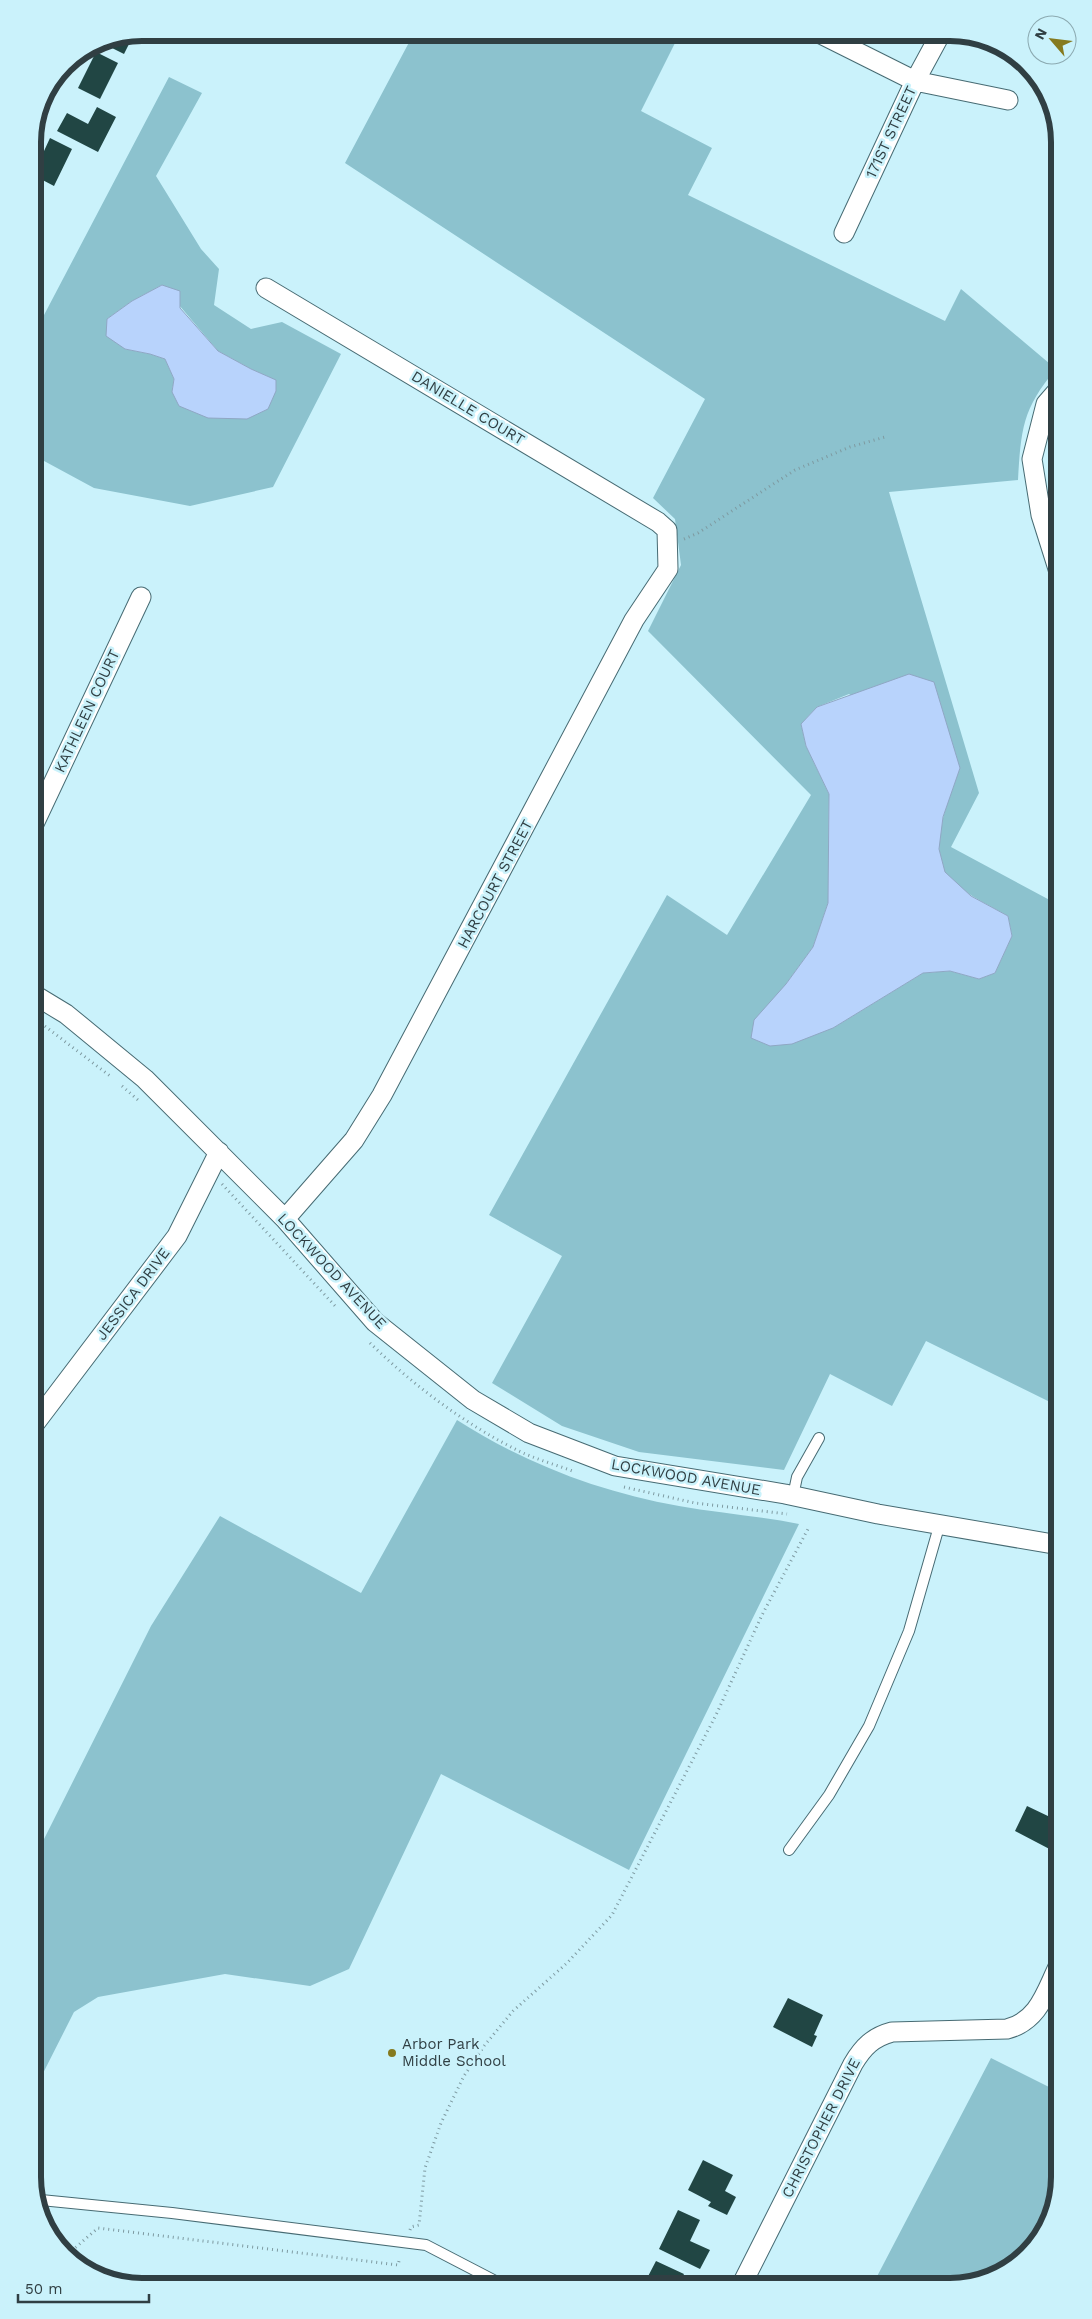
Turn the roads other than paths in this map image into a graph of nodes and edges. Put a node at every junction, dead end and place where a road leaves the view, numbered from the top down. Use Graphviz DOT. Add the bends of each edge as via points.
graph roads {
  1 [pos="835,41"];
  2 [pos="937,41"];
  3 [pos="915,81"];
  4 [pos="1008,100"];
  5 [pos="844,233"];
  6 [pos="266,288"];
  7 [pos="1051,399"];
  8 [pos="667,538"];
  9 [pos="1051,545"];
  10 [pos="141,597"];
  11 [pos="41,809"];
  12 [pos="41,999"];
  13 [pos="219,1152"];
  14 [pos="285,1219"];
  15 [pos="41,1415"];
  16 [pos="819,1438"];
  17 [pos="793,1496"];
  18 [pos="940,1523"];
  19 [pos="1051,1543"];
  20 [pos="789,1850"];
  21 [pos="1051,1982"];
  22 [pos="44,2200"];
  23 [pos="490,2278"];
  24 [pos="745,2278"];
  1 -- 3 [label="street"];
  2 -- 3 [label="street, 171ST STREET"];
  3 -- 4 [label="street"];
  3 -- 5 [label="street, 171ST STREET"];
  6 -- 8 [label="street, DANIELLE COURT" via="658,522"];
  7 -- 9 [label="street" via="1046,404 1032,459 1041,515"];
  8 -- 14 [label="street, HARCOURT STREET" via="668,569 634,620 382,1095 354,1140"];
  10 -- 11 [label="street, KATHLEEN COURT"];
  12 -- 13 [label="street, LOCKWOOD AVENUE" via="66,1014 145,1079"];
  13 -- 14 [label="street, LOCKWOOD AVENUE"];
  13 -- 15 [label="street, JESSICA DRIVE" via="177,1236"];
  14 -- 17 [label="street, LOCKWOOD AVENUE" via="375,1322 473,1400 529,1433 615,1466"];
  16 -- 17 [label="lane" via="797,1477"];
  17 -- 18 [label="street, LOCKWOOD AVENUE"];
  18 -- 19 [label="street, LOCKWOOD AVENUE"];
  18 -- 20 [label="lane" via="910,1631 869,1726 829,1795"];
  21 -- 24 [label="street, CHRISTOPHER DRIVE" via="1033,2015 1024,2024 1007,2029 892,2032 877,2035 867,2044 853,2064"];
  22 -- 23 [label="lane" via="426,2245"];
}
